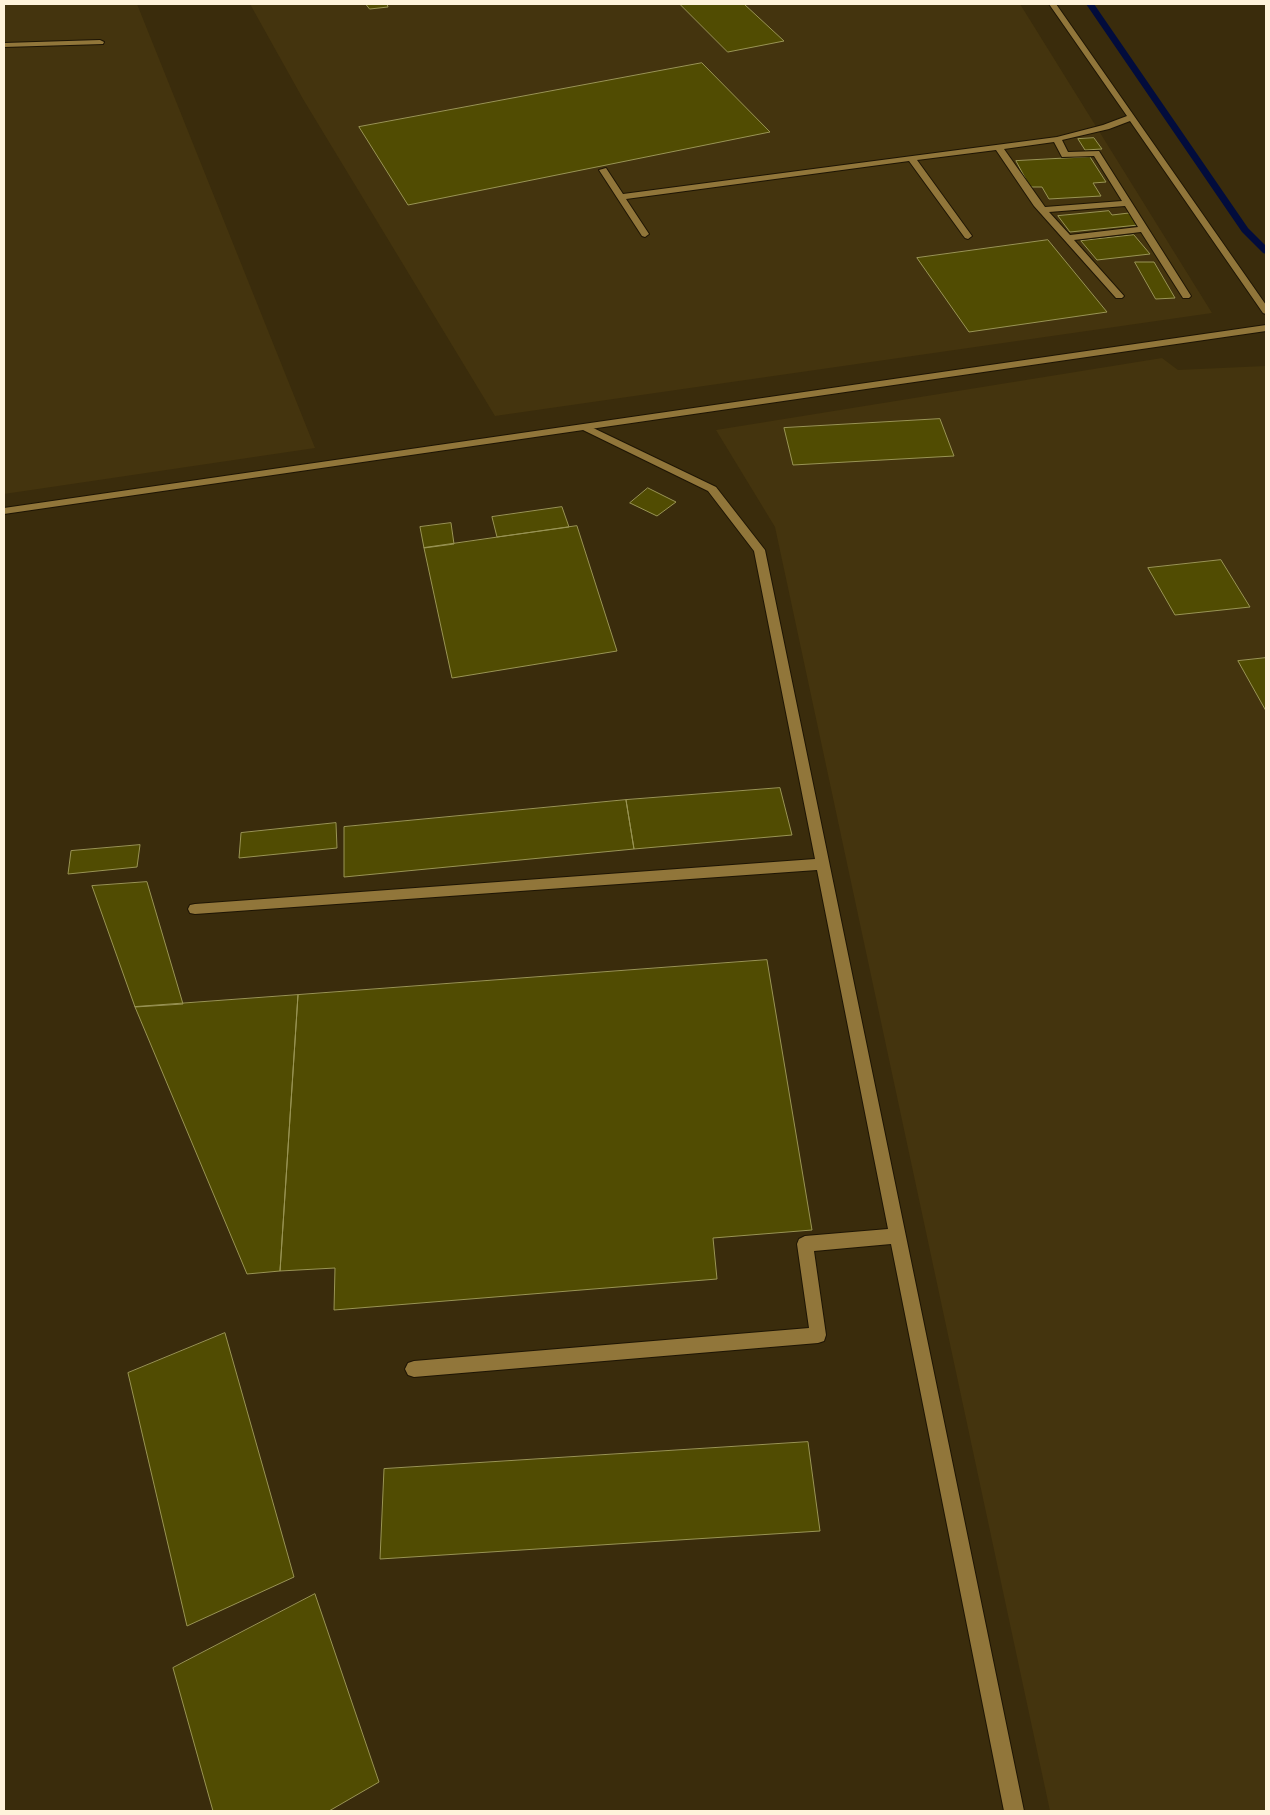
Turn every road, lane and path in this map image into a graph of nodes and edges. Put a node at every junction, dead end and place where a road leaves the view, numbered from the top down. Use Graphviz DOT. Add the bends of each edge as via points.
graph roads {
  1 [pos="1054,4"];
  2 [pos="100,42"];
  3 [pos="4,45"];
  4 [pos="1132,117"];
  5 [pos="1057,139"];
  6 [pos="999,148"];
  7 [pos="912,159"];
  8 [pos="603,170"];
  9 [pos="621,197"];
  10 [pos="1127,203"];
  11 [pos="1042,210"];
  12 [pos="1144,229"];
  13 [pos="645,234"];
  14 [pos="968,236"];
  15 [pos="1068,238"];
  16 [pos="1119,296"];
  17 [pos="1186,296"];
  18 [pos="1266,311"];
  19 [pos="1266,328"];
  20 [pos="587,428"];
  21 [pos="4,511"];
  22 [pos="822,864"];
  23 [pos="195,909"];
  24 [pos="898,1236"];
  25 [pos="414,1369"];
  26 [pos="1014,1811"];
  1 -- 4 [label="street"];
  2 -- 3 [label="street"];
  4 -- 5 [label="street"];
  4 -- 18 [label="street"];
  5 -- 6 [label="street"];
  5 -- 10 [label="street" via="1065,155 1096,153"];
  6 -- 7 [label="street"];
  6 -- 11 [label="street"];
  7 -- 9 [label="street"];
  7 -- 14 [label="street"];
  8 -- 9 [label="street"];
  9 -- 13 [label="street"];
  10 -- 11 [label="street"];
  10 -- 12 [label="street"];
  11 -- 15 [label="street"];
  12 -- 15 [label="street"];
  12 -- 17 [label="street"];
  15 -- 16 [label="street"];
  19 -- 20 [label="street"];
  20 -- 21 [label="street"];
  20 -- 22 [label="street" via="712,489 759,550"];
  22 -- 23 [label="street"];
  22 -- 24 [label="street"];
  24 -- 25 [label="street" via="805,1244 818,1335"];
  24 -- 26 [label="street"];
}
